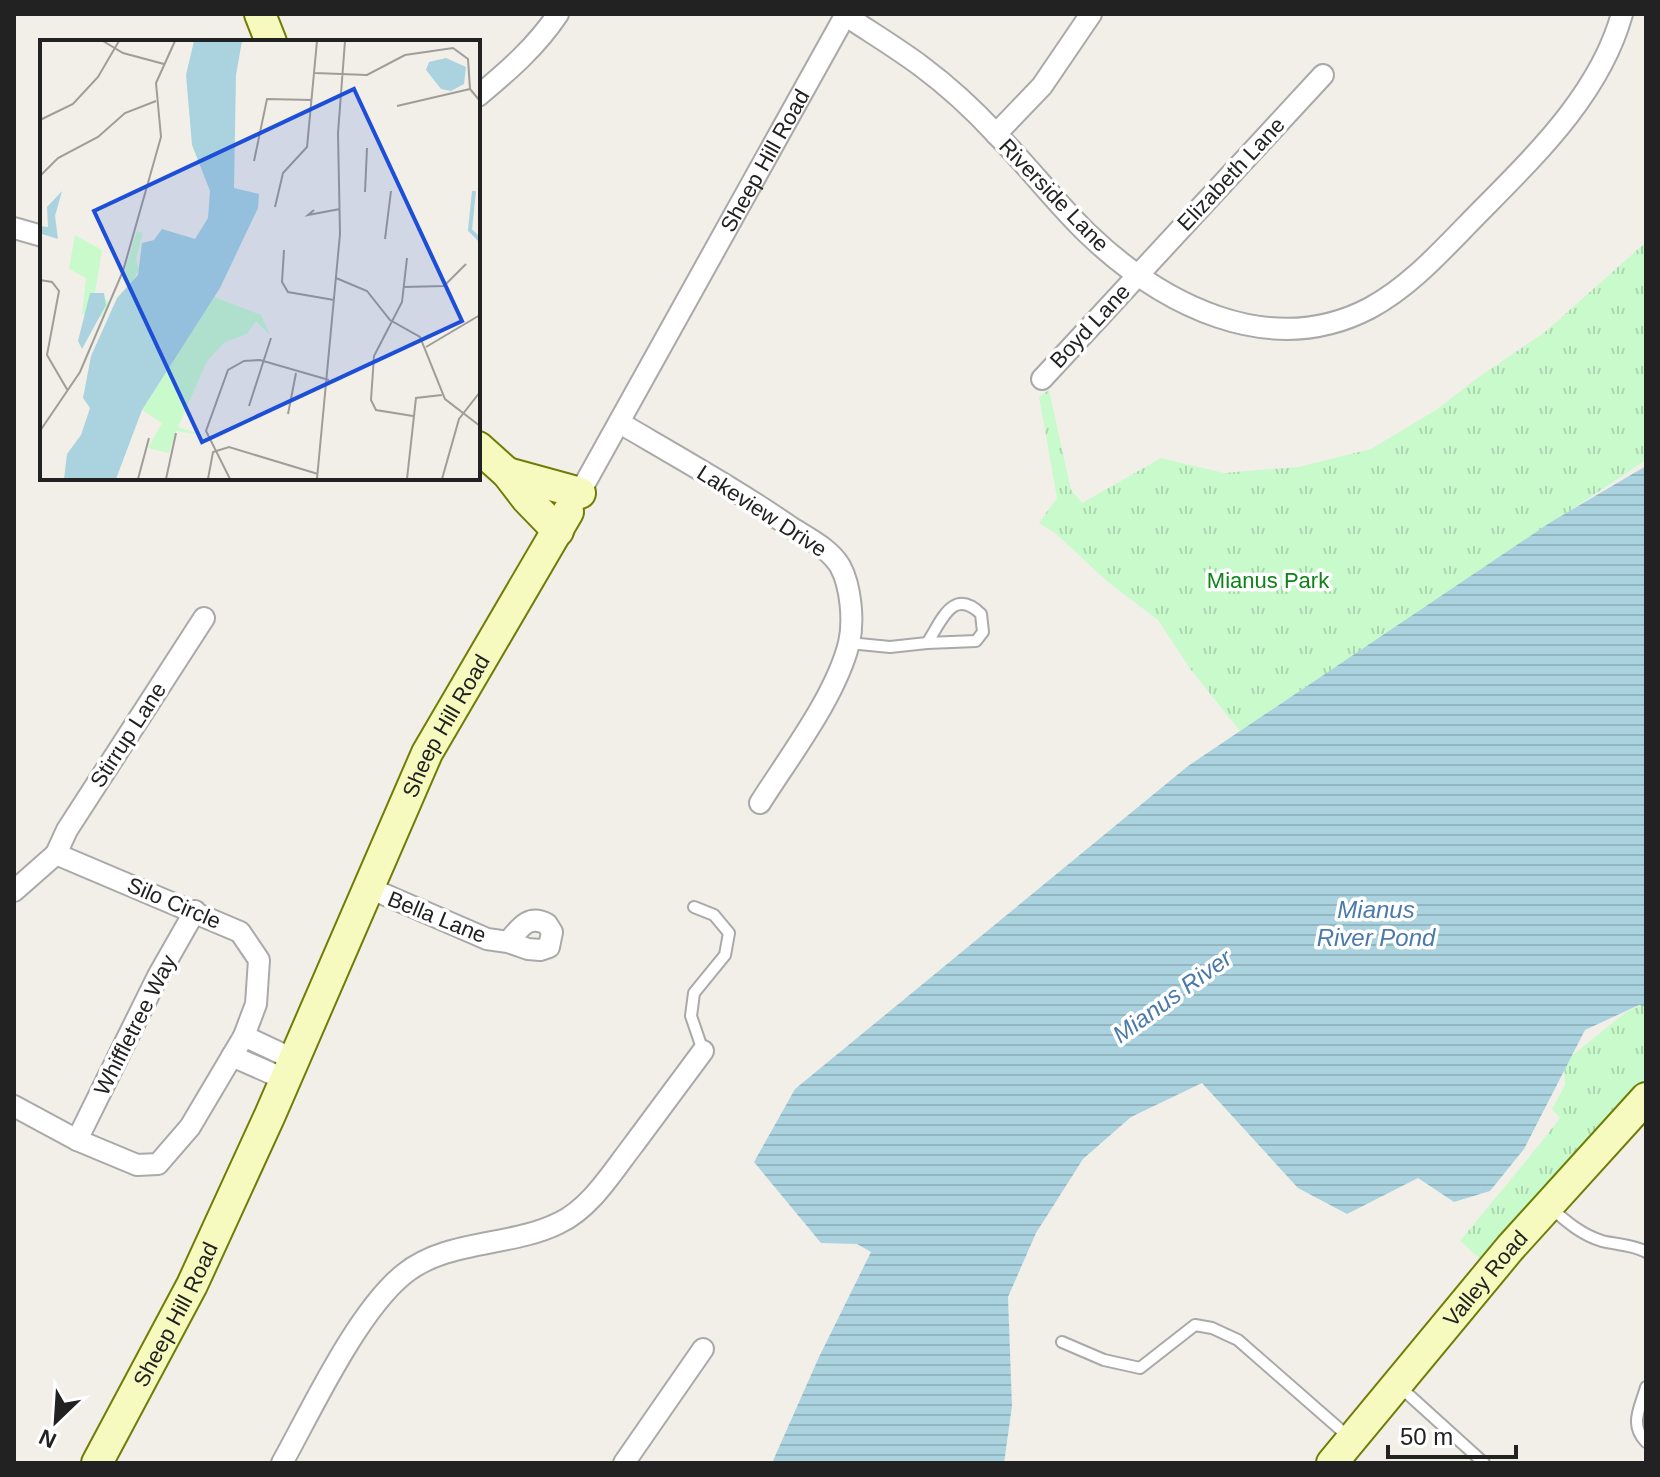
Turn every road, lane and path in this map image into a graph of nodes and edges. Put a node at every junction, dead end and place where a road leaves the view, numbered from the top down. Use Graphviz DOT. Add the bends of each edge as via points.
graph roads {
  1 [pos="260,14"];
  2 [pos="558,14"];
  3 [pos="1091,14"];
  4 [pos="1622,14"];
  5 [pos="846,15"];
  6 [pos="270,40"];
  7 [pos="1323,75"];
  8 [pos="480,94"];
  9 [pos="996,134"];
  10 [pos="14,228"];
  11 [pos="40,235"];
  12 [pos="1138,274"];
  13 [pos="1042,379"];
  14 [pos="620,423"];
  15 [pos="480,449"];
  16 [pos="507,473"];
  17 [pos="569,512"];
  18 [pos="204,618"];
  19 [pos="849,643"];
  20 [pos="927,643"];
  21 [pos="760,803"];
  22 [pos="56,854"];
  23 [pos="367,887"];
  24 [pos="14,891"];
  25 [pos="694,907"];
  26 [pos="195,911"];
  27 [pos="508,942"];
  28 [pos="244,1036"];
  29 [pos="703,1051"];
  30 [pos="232,1056"];
  31 [pos="289,1069"];
  32 [pos="1646,1098"];
  33 [pos="16,1113"];
  34 [pos="77,1140"];
  35 [pos="1547,1206"];
  36 [pos="1646,1252"];
  37 [pos="1062,1342"];
  38 [pos="703,1349"];
  39 [pos="1397,1384"];
  40 [pos="1646,1387"];
  41 [pos="1351,1439"];
  42 [pos="1646,1442"];
  43 [pos="97,1463"];
  44 [pos="282,1463"];
  45 [pos="624,1463"];
  46 [pos="1332,1463"];
  47 [pos="1484,1463"];
  1 -- 6 [label="street"];
  2 -- 8 [label="street" via="513,68"];
  3 -- 9 [label="street" via="1042,86"];
  4 -- 12 [label="street, Riverside Lane" via="1594,79 1553,132 1435,257 1369,308 1309,327 1243,326 1187,305"];
  5 -- 9 [label="street, Riverside Lane" via="920,65"];
  5 -- 14 [label="street, Sheep Hill Road"];
  7 -- 12 [label="street, Elizabeth Lane"];
  9 -- 12 [label="street, Riverside Lane" via="1086,232"];
  10 -- 11 [label="street"];
  12 -- 13 [label="street, Boyd Lane"];
  14 -- 17 [label="street, Sheep Hill Road"];
  14 -- 19 [label="street, Lakeview Drive" via="748,497 829,553 839,564 851,605"];
  15 -- 16 [label="street"];
  16 -- 17 [label="street"];
  16 -- 17 [label="street" via="527,499"];
  17 -- 23 [label="street, Sheep Hill Road" via="427,753"];
  18 -- 22 [label="street, Stirrup Lane"];
  19 -- 20 [label="lane"];
  19 -- 21 [label="street, Lakeview Drive" via="828,694"];
  20 -- 20 [label="lane" via="954,605 974,607 981,614 983,632 976,641"];
  22 -- 24 [label="street"];
  22 -- 26 [label="street, Silo Circle"];
  23 -- 27 [label="street, Bella Lane" via="464,931"];
  23 -- 31 [label="street, Sheep Hill Road"];
  25 -- 29 [label="lane" via="714,915 729,933 725,955 694,993 691,1016"];
  26 -- 28 [label="street, Silo Circle" via="240,932 259,960 256,1004"];
  26 -- 34 [label="street, Whiffletree Way"];
  28 -- 30 [label="street, Silo Circle"];
  28 -- 31 [label="street"];
  29 -- 44 [label="street" via="577,1212 539,1231 430,1259 386,1291"];
  30 -- 31 [label="street"];
  30 -- 34 [label="street, Silo Circle" via="190,1127 158,1164 137,1165"];
  31 -- 43 [label="street, Sheep Hill Road" via="192,1285"];
  32 -- 35 [label="street, Valley Road"];
  33 -- 34 [label="street, Silo Circle"];
  35 -- 36 [label="lane" via="1599,1240"];
  35 -- 39 [label="street, Valley Road"];
  37 -- 41 [label="lane" via="1140,1368 1195,1325 1212,1328 1238,1340"];
  38 -- 45 [label="street"];
  39 -- 41 [label="street, Valley Road"];
  39 -- 47 [label="lane"];
  40 -- 42 [label="lane" via="1636,1423"];
  41 -- 46 [label="street, Valley Road"];
}
